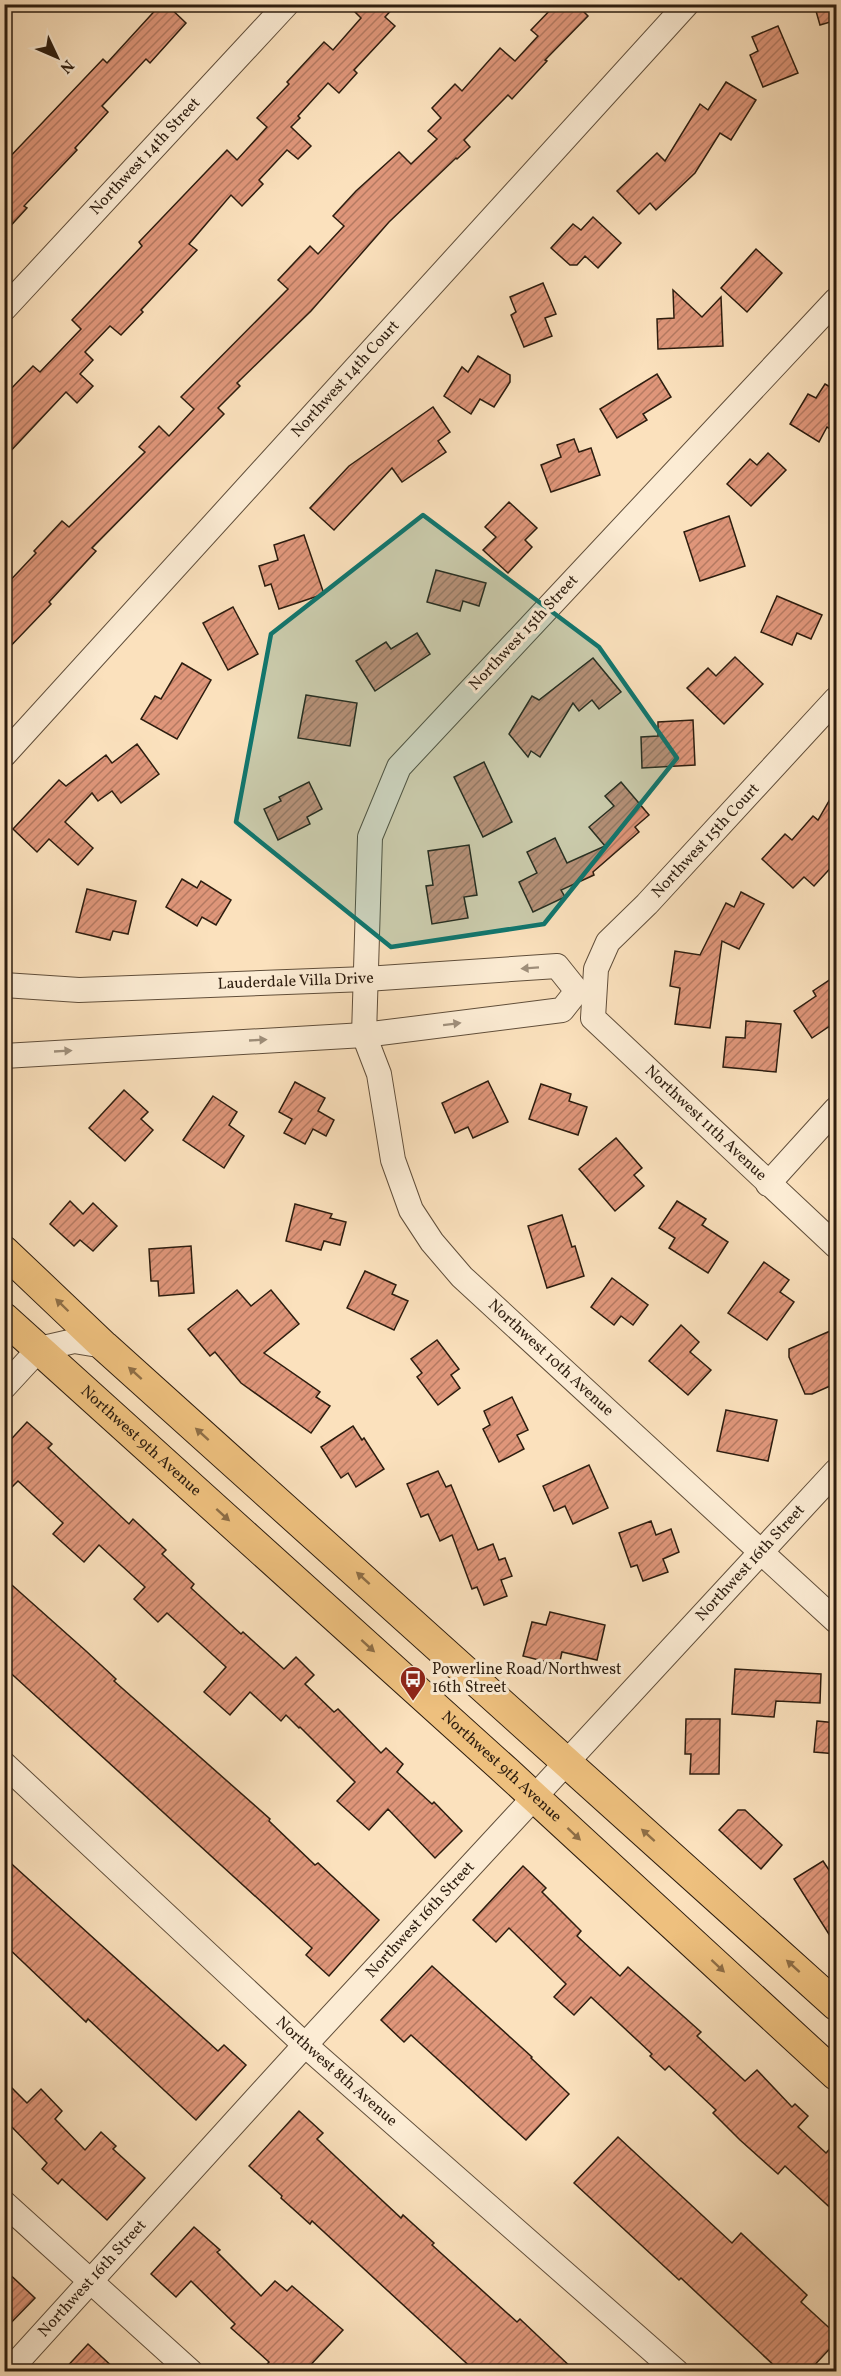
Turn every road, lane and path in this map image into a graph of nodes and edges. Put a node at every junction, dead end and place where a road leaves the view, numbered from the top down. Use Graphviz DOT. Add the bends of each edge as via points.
graph roads {
  1 [pos="287,4"];
  2 [pos="687,4"];
  3 [pos="837,300"];
  4 [pos="4,309"];
  5 [pos="837,699"];
  6 [pos="4,755"];
  7 [pos="366,979"];
  8 [pos="4,985"];
  9 [pos="585,991"];
  10 [pos="364,1035"];
  11 [pos="4,1037"];
  12 [pos="29,1053"];
  13 [pos="4,1056"];
  14 [pos="837,1109"];
  15 [pos="768,1184"];
  16 [pos="837,1246"];
  17 [pos="4,1251"];
  18 [pos="4,1318"];
  19 [pos="104,1346"];
  20 [pos="39,1349"];
  21 [pos="4,1386"];
  22 [pos="837,1471"];
  23 [pos="762,1552"];
  24 [pos="837,1621"];
  25 [pos="568,1763"];
  26 [pos="4,1764"];
  27 [pos="535,1798"];
  28 [pos="837,2005"];
  29 [pos="305,2045"];
  30 [pos="837,2075"];
  31 [pos="4,2203"];
  32 [pos="90,2281"];
  33 [pos="8,2372"];
  34 [pos="191,2372"];
  35 [pos="677,2372"];
  1 -- 4 [label="street, Northwest 14th Street"];
  2 -- 6 [label="street, Northwest 14th Court"];
  3 -- 7 [label="street, Northwest 15th Street" via="399,767 370,837"];
  5 -- 9 [label="street, Northwest 15th Court" via="608,942"];
  7 -- 8 [label="street, Lauderdale Villa Drive" via="79,990"];
  9 -- 7 [label="street, Lauderdale Villa Drive, one-way" via="557,966"];
  7 -- 10 [label="street, Northwest 15th Street"];
  10 -- 9 [label="street, one-way" via="562,1010"];
  9 -- 15 [label="street, Northwest 11th Avenue" via="593,1018"];
  12 -- 10 [label="street, one-way"];
  10 -- 23 [label="street, Northwest 10th Avenue" via="379,1074 393,1160 411,1210 432,1242 462,1278"];
  11 -- 12 [label="street"];
  12 -- 13 [label="street"];
  14 -- 15 [label="street"];
  15 -- 16 [label="street, Northwest 11th Avenue"];
  19 -- 17 [label="main road, one-way"];
  18 -- 20 [label="main road, Northwest 9th Avenue"];
  19 -- 20 [label="street" via="74,1341"];
  25 -- 19 [label="main road, one-way"];
  20 -- 21 [label="street"];
  20 -- 27 [label="main road, Northwest 9th Avenue, one-way"];
  22 -- 23 [label="street, Northwest 16th Street"];
  23 -- 24 [label="street, Northwest 10th Avenue"];
  23 -- 25 [label="street, Northwest 16th Street"];
  25 -- 27 [label="street, Northwest 16th Street"];
  28 -- 25 [label="main road, one-way"];
  26 -- 29 [label="street, Northwest 8th Avenue"];
  27 -- 29 [label="street, Northwest 16th Street"];
  27 -- 30 [label="main road, Northwest 9th Avenue, one-way"];
  29 -- 32 [label="street, Northwest 16th Street"];
  29 -- 35 [label="street, Northwest 8th Avenue"];
  31 -- 32 [label="street"];
  32 -- 33 [label="street, Northwest 16th Street"];
  32 -- 34 [label="street"];
}
